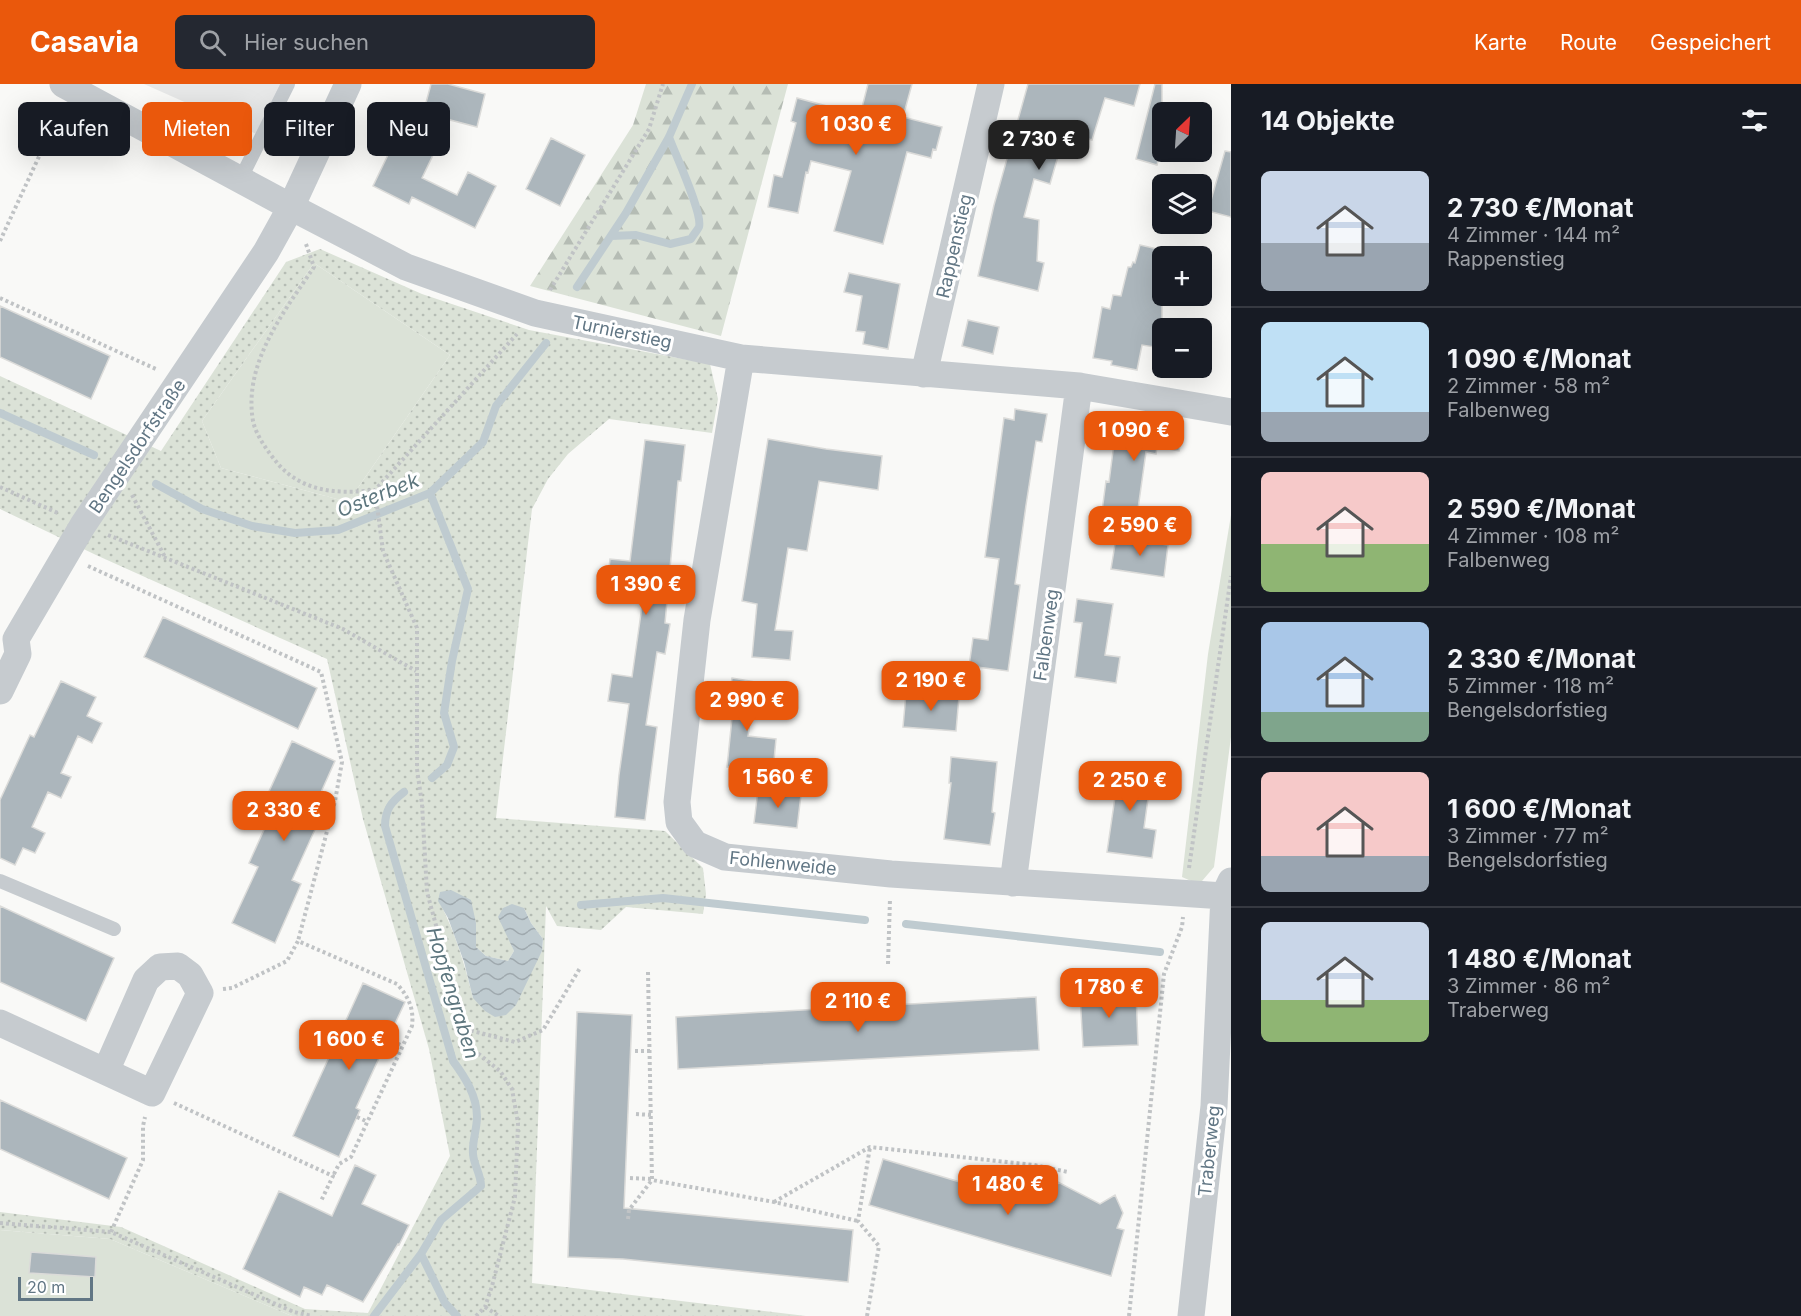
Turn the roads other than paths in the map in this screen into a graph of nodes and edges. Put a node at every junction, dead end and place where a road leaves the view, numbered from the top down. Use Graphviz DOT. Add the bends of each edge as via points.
graph roads {
  1 [pos="288,84"];
  2 [pos="348,84"];
  3 [pos="991,84"];
  4 [pos="67,86"];
  5 [pos="240,180"];
  6 [pos="291,207"];
  7 [pos="741,358"];
  8 [pos="924,374"];
  9 [pos="1079,386"];
  10 [pos="1231,412"];
  11 [pos="0,691"];
  12 [pos="0,881"];
  13 [pos="1013,883"];
  14 [pos="1228,888"];
  15 [pos="114,929"];
  16 [pos="0,1023"];
  17 [pos="106,1071"];
  18 [pos="1191,1316"];
  1 -- 5 [label="lane"];
  2 -- 6 [label="street, Bengelsdorfstraße"];
  3 -- 8 [label="street, Rappenstieg"];
  4 -- 5 [label="street, Turnierstieg"];
  5 -- 6 [label="street, Turnierstieg"];
  6 -- 7 [label="street, Turnierstieg" via="406,267 535,313"];
  6 -- 11 [label="street, Bengelsdorfstraße" via="266,252 83,525 16,639 18,654"];
  7 -- 8 [label="street, Turnierstieg"];
  7 -- 13 [label="street, Fohlenweide" via="697,620 677,802 679,822 695,844 725,857"];
  8 -- 9 [label="street, Turnierstieg"];
  9 -- 10 [label="street, Turnierstieg"];
  9 -- 13 [label="street, Falbenweg"];
  12 -- 15 [label="lane"];
  13 -- 14 [label="street, Fohlenweide" via="1186,895"];
  14 -- 18 [label="street, Traberweg" via="1214,1106"];
  16 -- 17 [label="street"];
  17 -- 17 [label="street" via="146,980 160,967 178,966 190,975 200,993 152,1093"];
}
